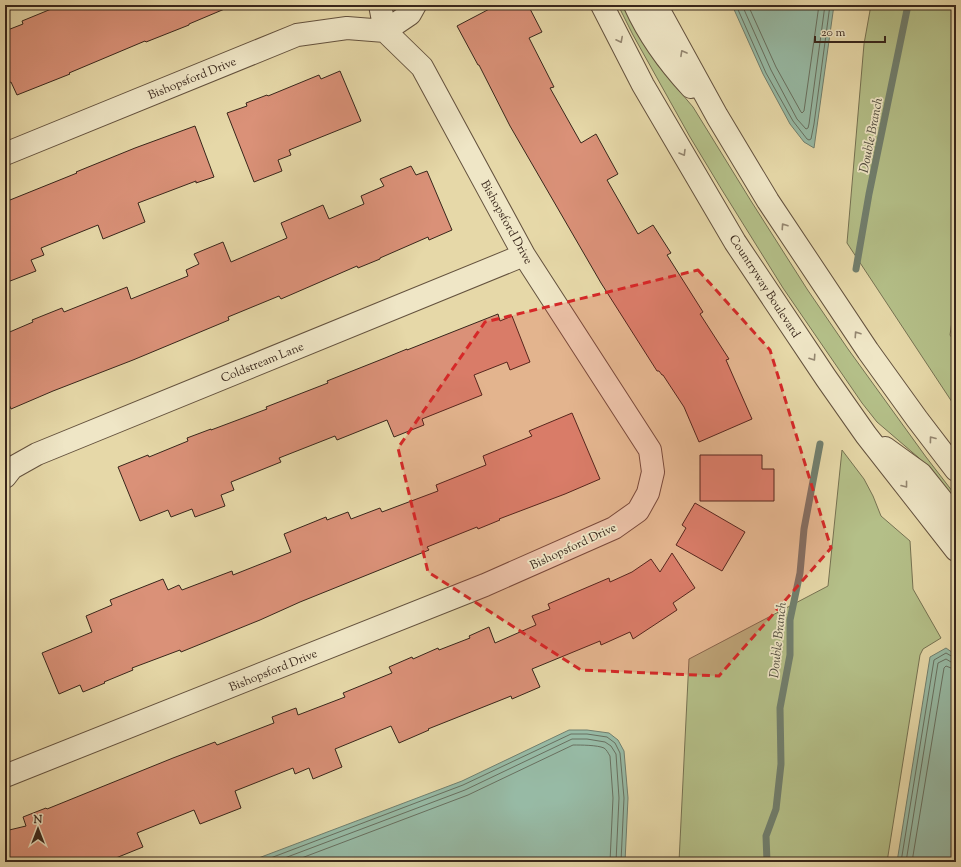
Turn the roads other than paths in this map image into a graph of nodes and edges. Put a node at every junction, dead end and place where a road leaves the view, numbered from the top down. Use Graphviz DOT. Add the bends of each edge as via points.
graph roads {
  1 [pos="380,5"];
  2 [pos="415,5"];
  3 [pos="602,5"];
  4 [pos="635,5"];
  5 [pos="656,5"];
  6 [pos="384,32"];
  7 [pos="717,116"];
  8 [pos="5,154"];
  9 [pos="524,255"];
  10 [pos="866,435"];
  11 [pos="956,470"];
  12 [pos="5,477"];
  13 [pos="956,518"];
  14 [pos="956,550"];
  15 [pos="5,776"];
  1 -- 6 [label="street"];
  2 -- 6 [label="street" via="410,14"];
  3 -- 10 [label="street, Countryway Boulevard, one-way" via="643,85 735,242"];
  4 -- 7 [label="street" via="664,56"];
  7 -- 5 [label="street, one-way"];
  6 -- 8 [label="street, Bishopsford Drive" via="347,28 297,35"];
  6 -- 9 [label="street, Bishopsford Drive" via="422,67"];
  11 -- 7 [label="street, one-way" via="860,338 768,201"];
  9 -- 12 [label="street, Coldstream Lane" via="37,454 12,468"];
  9 -- 15 [label="street, Bishopsford Drive" via="650,450 653,472 648,493 638,512 614,528 485,585"];
  10 -- 13 [label="street" via="921,474"];
  10 -- 14 [label="street, Countryway Boulevard, one-way"];
}
